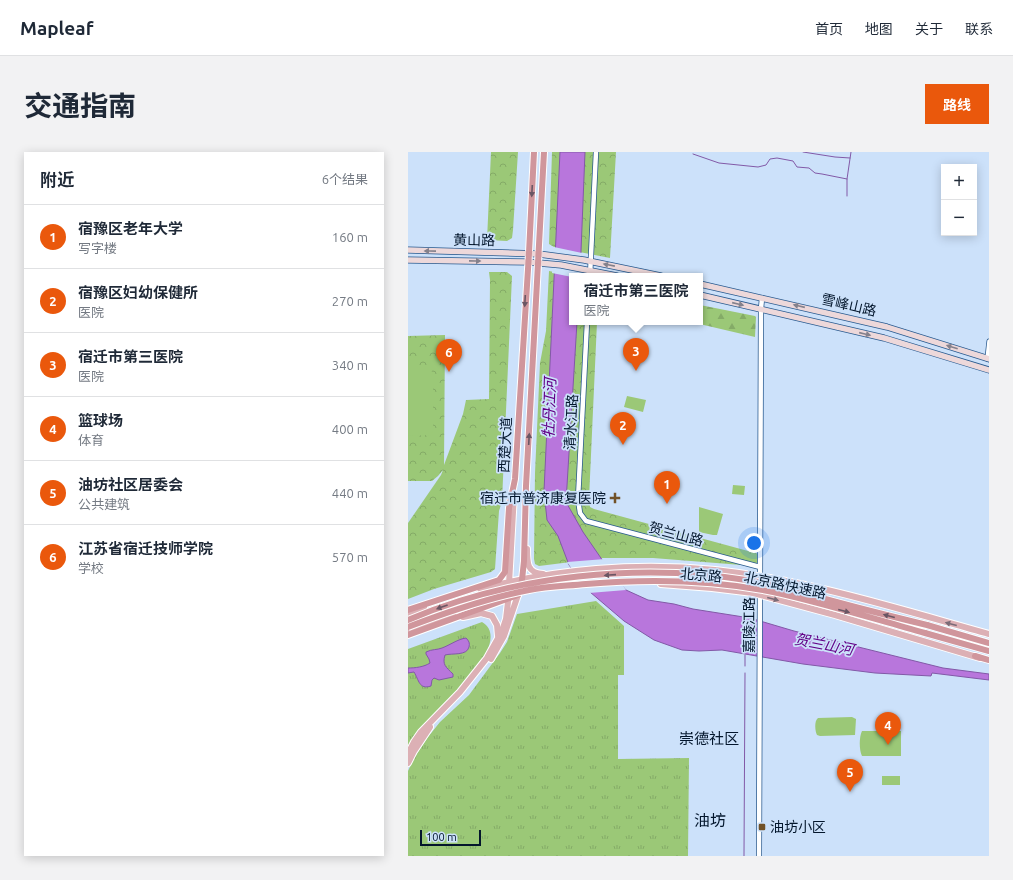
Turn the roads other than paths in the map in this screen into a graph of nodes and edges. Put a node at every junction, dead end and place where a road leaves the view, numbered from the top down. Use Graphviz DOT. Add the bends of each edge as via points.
graph roads {
  1 [pos="534,152"];
  2 [pos="544,152"];
  3 [pos="596,152"];
  4 [pos="408,250"];
  5 [pos="529,253"];
  6 [pos="539,254"];
  7 [pos="408,260"];
  8 [pos="591,261"];
  9 [pos="528,262"];
  10 [pos="537,262"];
  11 [pos="590,273"];
  12 [pos="647,273"];
  13 [pos="703,285"];
  14 [pos="703,296"];
  15 [pos="762,298"];
  16 [pos="761,309"];
  17 [pos="587,325"];
  18 [pos="989,341"];
  19 [pos="988,359"];
  20 [pos="989,370"];
  21 [pos="515,478"];
  22 [pos="527,478"];
  23 [pos="586,521"];
  24 [pos="760,567"];
  25 [pos="555,574"];
  26 [pos="760,577"];
  27 [pos="522,580"];
  28 [pos="510,582"];
  29 [pos="468,592"];
  30 [pos="518,595"];
  31 [pos="760,596"];
  32 [pos="509,597"];
  33 [pos="417,607"];
  34 [pos="408,610"];
  35 [pos="408,614"];
  36 [pos="408,620"];
  37 [pos="438,623"];
  38 [pos="408,627"];
  39 [pos="408,631"];
  40 [pos="989,634"];
  41 [pos="408,635"];
  42 [pos="498,637"];
  43 [pos="989,643"];
  44 [pos="989,651"];
  45 [pos="975,656"];
  46 [pos="989,660"];
  47 [pos="408,754"];
  48 [pos="408,763"];
  49 [pos="758,856"];
  1 -- 5 [label="highway, 西楚大道, one-way"];
  2 -- 6 [label="highway"];
  3 -- 8 [label="street"];
  5 -- 4 [label="main road, 黄山路, one-way"];
  5 -- 6 [label="main road, 黄山路"];
  5 -- 9 [label="highway, 西楚大道"];
  6 -- 8 [label="main road"];
  6 -- 10 [label="highway"];
  7 -- 9 [label="main road, 黄山路, one-way"];
  8 -- 11 [label="street"];
  12 -- 8 [label="main road, one-way"];
  9 -- 10 [label="main road"];
  9 -- 21 [label="highway, 西楚大道, one-way"];
  10 -- 11 [label="main road" via="583,269"];
  22 -- 10 [label="highway, 西楚大道, one-way"];
  13 -- 15 [label="main road, 雪峰山路"];
  14 -- 16 [label="main road, 雪峰山路, one-way"];
  15 -- 16 [label="street, 嘉陵江路"];
  19 -- 15 [label="main road, 雪峰山路, one-way" via="888,326"];
  16 -- 20 [label="main road, 雪峰山路, one-way" via="884,338"];
  16 -- 24 [label="street, 嘉陵江路"];
  17 -- 23 [label="street, 清水江路" via="578,499 580,513"];
  18 -- 19 [label="street"];
  21 -- 28 [label="main road, 西楚大道"];
  21 -- 33 [label="highway" via="509,508 505,564 500,580"];
  22 -- 25 [label="main road" via="528,566 536,573"];
  22 -- 27 [label="highway, 西楚大道"];
  23 -- 24 [label="street, 贺兰山路"];
  24 -- 26 [label="street, 嘉陵江路"];
  25 -- 26 [label="main road, 北京路" via="614,568 686,568"];
  25 -- 27 [label="main road, 北京路"];
  26 -- 31 [label="street, 嘉陵江路"];
  40 -- 26 [label="main road, 北京路, one-way" via="832,591"];
  27 -- 28 [label="main road, 北京路"];
  27 -- 30 [label="highway, 西楚大道"];
  28 -- 29 [label="main road, 北京路"];
  28 -- 32 [label="main road, 西楚大道"];
  29 -- 33 [label="highway"];
  29 -- 35 [label="main road, 北京路"];
  30 -- 31 [label="main road, 北京路, bridge" via="582,587 653,584 734,590"];
  30 -- 32 [label="highway"];
  30 -- 48 [label="main road, 西楚大道" via="504,636 490,660 467,690 427,731"];
  31 -- 45 [label="main road, 北京路, one-way"];
  31 -- 49 [label="street, 嘉陵江路"];
  32 -- 37 [label="highway"];
  32 -- 39 [label="main road" via="476,605"];
  32 -- 42 [label="main road, 西楚大道" via="506,619"];
  33 -- 34 [label="highway"];
  43 -- 36 [label="highway, 北京路快速路, one-way, bridge" via="755,582 663,573 564,578 525,584 479,595"];
  37 -- 41 [label="highway"];
  37 -- 42 [label="main road" via="475,614 487,614 495,620"];
  38 -- 44 [label="highway, 北京路快速路, one-way, bridge" via="483,601 529,590 653,581 740,587 772,592"];
  42 -- 47 [label="main road, 西楚大道" via="470,681 421,732"];
  45 -- 46 [label="highway"];
}
